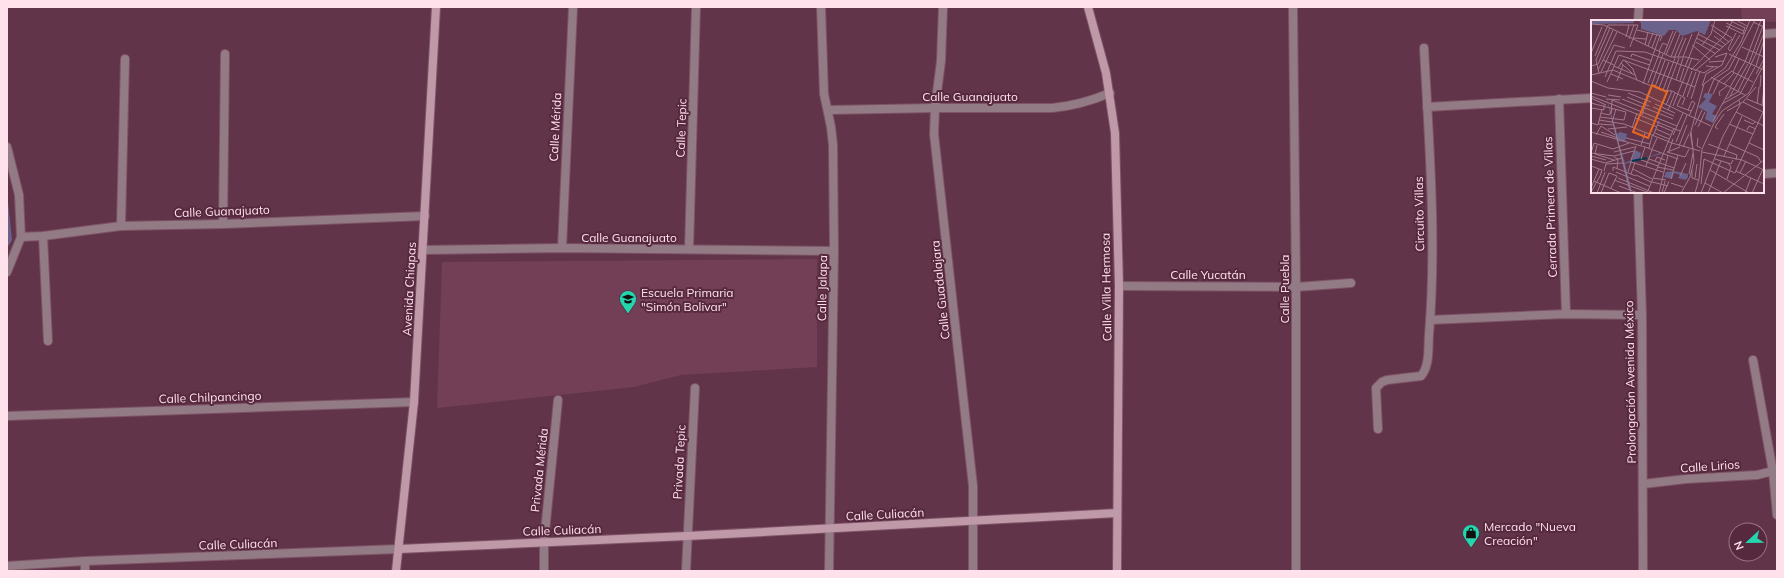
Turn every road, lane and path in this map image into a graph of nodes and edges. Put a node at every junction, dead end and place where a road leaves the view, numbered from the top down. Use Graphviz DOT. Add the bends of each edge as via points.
graph roads {
  1 [pos="436,7"];
  2 [pos="573,7"];
  3 [pos="696,7"];
  4 [pos="821,7"];
  5 [pos="943,7"];
  6 [pos="1088,7"];
  7 [pos="1294,7"];
  8 [pos="1639,7"];
  9 [pos="1638,20"];
  10 [pos="1777,33"];
  11 [pos="1764,34"];
  12 [pos="1424,48"];
  13 [pos="225,54"];
  14 [pos="125,59"];
  15 [pos="1110,93"];
  16 [pos="1591,98"];
  17 [pos="1559,99"];
  18 [pos="1427,107"];
  19 [pos="935,108"];
  20 [pos="828,110"];
  21 [pos="7,149"];
  22 [pos="1777,173"];
  23 [pos="1764,174"];
  24 [pos="1638,193"];
  25 [pos="425,216"];
  26 [pos="223,224"];
  27 [pos="121,226"];
  28 [pos="42,236"];
  29 [pos="21,238"];
  30 [pos="562,248"];
  31 [pos="689,249"];
  32 [pos="423,250"];
  33 [pos="834,251"];
  34 [pos="7,272"];
  35 [pos="1351,283"];
  36 [pos="1119,286"];
  37 [pos="1296,287"];
  38 [pos="1566,314"];
  39 [pos="1642,315"];
  40 [pos="1430,320"];
  41 [pos="48,341"];
  42 [pos="1753,360"];
  43 [pos="695,388"];
  44 [pos="558,400"];
  45 [pos="414,402"];
  46 [pos="7,416"];
  47 [pos="1378,429"];
  48 [pos="1775,471"];
  49 [pos="1643,484"];
  50 [pos="1117,513"];
  51 [pos="1777,514"];
  52 [pos="974,522"];
  53 [pos="830,528"];
  54 [pos="687,536"];
  55 [pos="544,542"];
  56 [pos="399,549"];
  57 [pos="85,561"];
  58 [pos="7,566"];
  59 [pos="85,571"];
  60 [pos="396,571"];
  61 [pos="544,571"];
  62 [pos="686,571"];
  63 [pos="830,571"];
  64 [pos="973,571"];
  65 [pos="1117,571"];
  66 [pos="1296,571"];
  67 [pos="1643,571"];
  1 -- 25 [label="street, Avenida Chiapas"];
  2 -- 30 [label="street, Calle Mérida"];
  3 -- 31 [label="street, Calle Tepic"];
  4 -- 20 [label="street, Calle Jalapa" via="822,77"];
  5 -- 19 [label="street, Calle Guadalajara"];
  6 -- 15 [label="street, Calle Villa Hermosa"];
  7 -- 37 [label="street, Calle Puebla"];
  8 -- 9 [label="street"];
  10 -- 11 [label="street"];
  12 -- 18 [label="street, Circuito Villas"];
  13 -- 26 [label="street"];
  14 -- 27 [label="street"];
  15 -- 19 [label="street, Calle Guanajuato" via="1087,102 1052,108"];
  15 -- 36 [label="street, Calle Villa Hermosa" via="1115,133"];
  16 -- 17 [label="street"];
  17 -- 18 [label="street"];
  17 -- 38 [label="street, Cerrada Primera de Villas"];
  18 -- 40 [label="street, Circuito Villas" via="1433,216"];
  19 -- 20 [label="street, Calle Guanajuato"];
  19 -- 52 [label="street, Calle Guadalajara" via="936,158 971,470"];
  20 -- 33 [label="street, Calle Jalapa" via="833,145"];
  21 -- 29 [label="street" via="19,195"];
  22 -- 23 [label="street"];
  24 -- 39 [label="street, Prolongación Avenida México"];
  25 -- 26 [label="street, Calle Guanajuato"];
  25 -- 32 [label="street, Avenida Chiapas"];
  26 -- 27 [label="street, Calle Guanajuato"];
  27 -- 28 [label="street, Calle Guanajuato"];
  28 -- 29 [label="street, Calle Guanajuato"];
  28 -- 41 [label="street"];
  29 -- 34 [label="street"];
  30 -- 31 [label="street, Calle Guanajuato"];
  30 -- 32 [label="street, Calle Guanajuato"];
  31 -- 33 [label="street, Calle Guanajuato"];
  32 -- 45 [label="street, Avenida Chiapas"];
  33 -- 53 [label="street, Calle Jalapa"];
  35 -- 37 [label="street, Calle Yucatán"];
  36 -- 37 [label="street, Calle Yucatán"];
  36 -- 50 [label="street, Calle Villa Hermosa"];
  37 -- 66 [label="street, Calle Puebla"];
  38 -- 39 [label="street"];
  38 -- 40 [label="street"];
  39 -- 49 [label="street, Prolongación Avenida México"];
  40 -- 47 [label="street, Circuito Villas" via="1424,372 1418,377 1387,380 1376,388"];
  42 -- 48 [label="street"];
  43 -- 54 [label="street, Privada Tepic"];
  44 -- 55 [label="street, Privada Mérida"];
  45 -- 46 [label="street, Calle Chilpancingo"];
  45 -- 56 [label="street, Avenida Chiapas"];
  48 -- 49 [label="street, Calle Lirios" via="1757,475"];
  48 -- 51 [label="street"];
  49 -- 67 [label="street, Prolongación Avenida México"];
  50 -- 52 [label="street, Calle Culiacán"];
  50 -- 65 [label="street, Calle Villa Hermosa"];
  52 -- 53 [label="street, Calle Culiacán"];
  52 -- 64 [label="street, Calle Guadalajara"];
  53 -- 54 [label="street, Calle Culiacán"];
  53 -- 63 [label="street, Calle Jalapa"];
  54 -- 55 [label="street, Calle Culiacán"];
  54 -- 62 [label="street"];
  55 -- 56 [label="street, Calle Culiacán"];
  55 -- 61 [label="street"];
  56 -- 57 [label="street, Calle Culiacán"];
  56 -- 60 [label="street, Avenida Chiapas"];
  57 -- 58 [label="street, Calle Culiacán"];
  57 -- 59 [label="street"];
}
